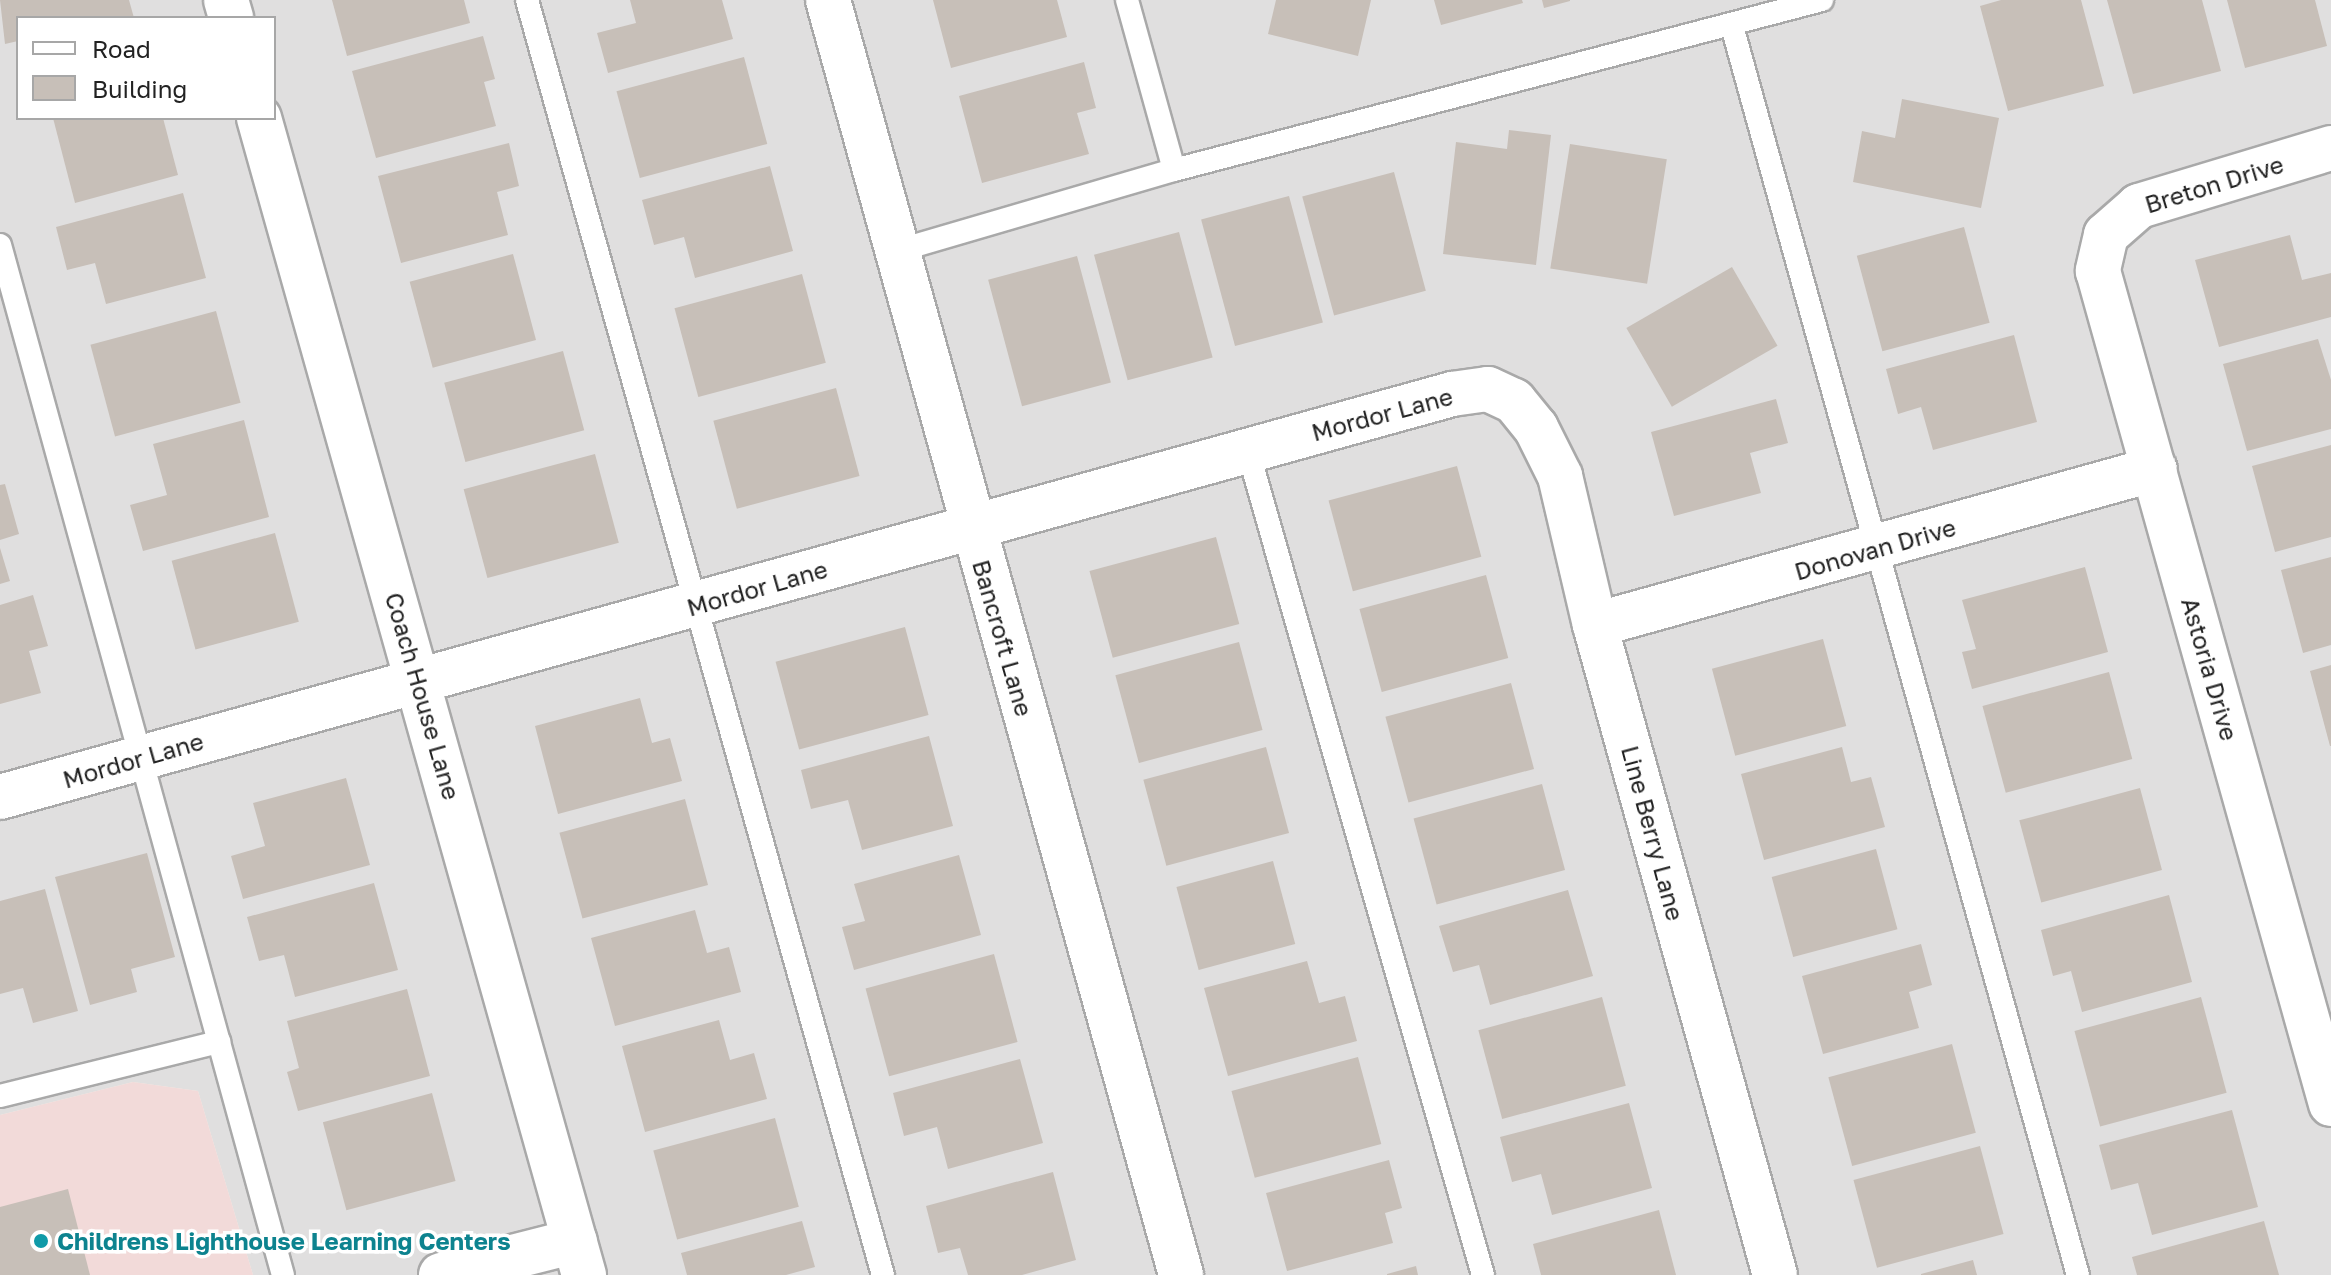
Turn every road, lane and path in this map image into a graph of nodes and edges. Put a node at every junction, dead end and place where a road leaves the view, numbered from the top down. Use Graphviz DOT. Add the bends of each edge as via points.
graph roads {
  1 [pos="527,0"];
  2 [pos="828,0"];
  3 [pos="1127,0"];
  4 [pos="1822,0"];
  5 [pos="1732,26"];
  6 [pos="260,120"];
  7 [pos="2331,148"];
  8 [pos="1174,170"];
  9 [pos="2106,235"];
  10 [pos="0,245"];
  11 [pos="900,250"];
  12 [pos="1514,401"];
  13 [pos="1248,451"];
  14 [pos="2155,469"];
  15 [pos="972,527"];
  16 [pos="1880,548"];
  17 [pos="697,605"];
  18 [pos="1595,625"];
  19 [pos="419,680"];
  20 [pos="143,757"];
  21 [pos="0,797"];
  22 [pos="219,1042"];
  23 [pos="0,1096"];
  24 [pos="2331,1104"];
  25 [pos="580,1258"];
  26 [pos="283,1275"];
  27 [pos="441,1275"];
  28 [pos="883,1275"];
  29 [pos="1181,1275"];
  30 [pos="1483,1275"];
  31 [pos="1775,1275"];
  32 [pos="2078,1275"];
  1 -- 17 [label="lane"];
  2 -- 11 [label="street, Bancroft Lane"];
  3 -- 8 [label="lane"];
  4 -- 5 [label="lane"];
  5 -- 8 [label="lane"];
  5 -- 16 [label="lane"];
  6 -- 19 [label="street, Coach House Lane"];
  7 -- 9 [label="street, Breton Drive" via="2139,206"];
  8 -- 11 [label="lane"];
  9 -- 14 [label="street, Astoria Drive" via="2098,271 2103,299"];
  10 -- 20 [label="lane"];
  11 -- 15 [label="street, Bancroft Lane"];
  12 -- 13 [label="street, Mordor Lane" via="1488,389 1469,390"];
  12 -- 18 [label="street, Line Berry Lane" via="1536,428 1560,476"];
  13 -- 15 [label="street, Mordor Lane"];
  13 -- 30 [label="lane"];
  14 -- 16 [label="street, Donovan Drive"];
  14 -- 24 [label="street, Astoria Drive"];
  15 -- 17 [label="street, Mordor Lane"];
  15 -- 29 [label="street, Bancroft Lane"];
  16 -- 18 [label="street, Donovan Drive"];
  16 -- 32 [label="lane"];
  17 -- 19 [label="street, Mordor Lane"];
  17 -- 28 [label="lane"];
  18 -- 31 [label="street, Line Berry Lane"];
  19 -- 20 [label="street, Mordor Lane"];
  19 -- 25 [label="street, Coach House Lane"];
  20 -- 21 [label="street, Mordor Lane"];
  20 -- 22 [label="lane"];
  22 -- 23 [label="lane"];
  22 -- 26 [label="lane"];
  25 -- 27 [label="street"];
}
